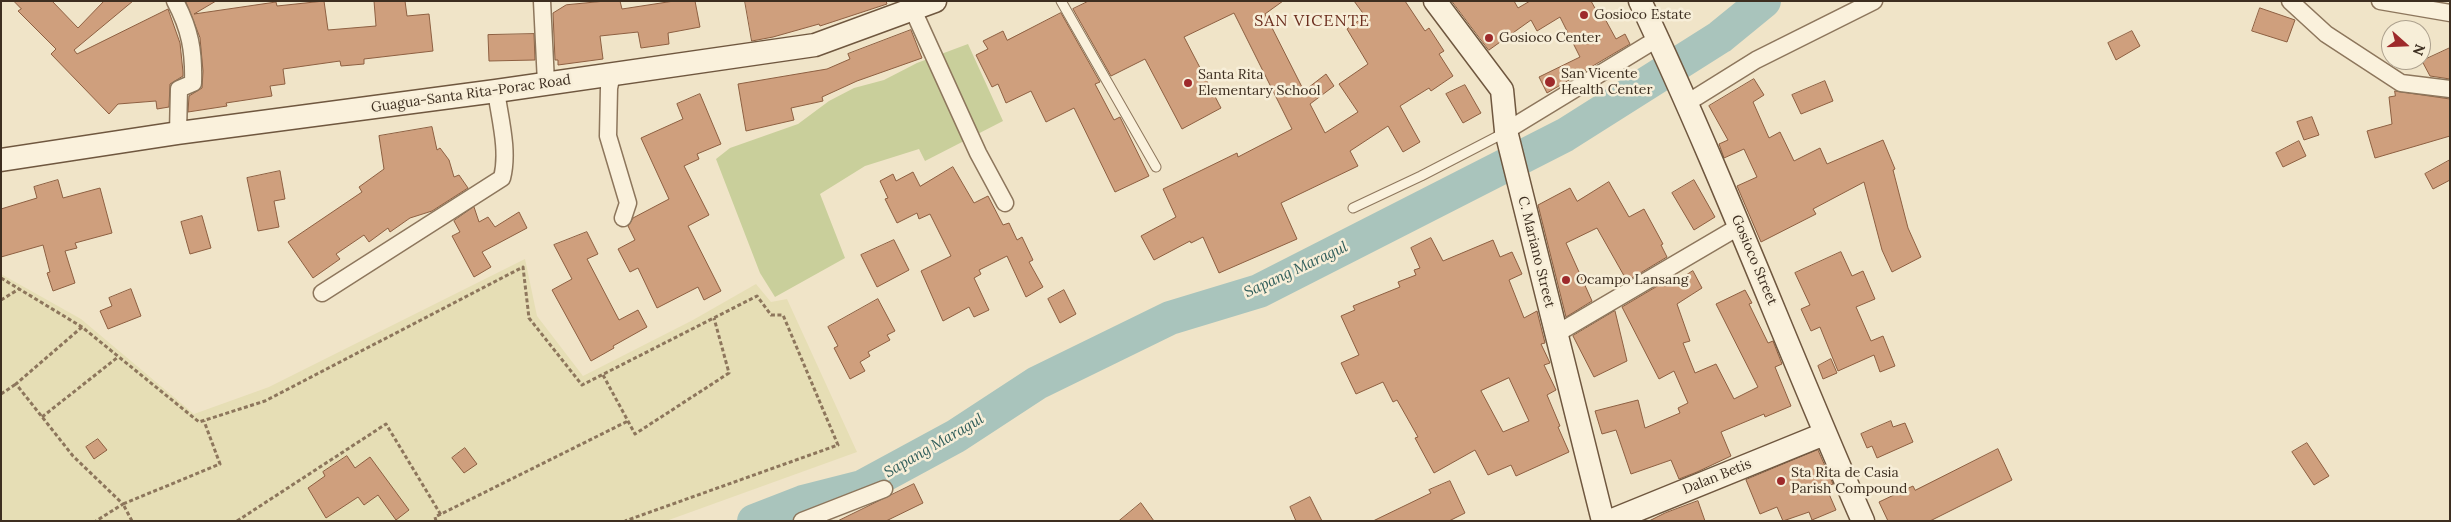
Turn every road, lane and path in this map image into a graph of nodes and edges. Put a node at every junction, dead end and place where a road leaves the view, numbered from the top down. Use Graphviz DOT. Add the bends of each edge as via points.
graph roads {
  1 [pos="175,1"];
  2 [pos="935,1"];
  3 [pos="1062,1"];
  4 [pos="1435,1"];
  5 [pos="1640,1"];
  6 [pos="1874,1"];
  7 [pos="2290,1"];
  8 [pos="2380,1"];
  9 [pos="544,2"];
  10 [pos="913,10"];
  11 [pos="2450,13"];
  12 [pos="1658,43"];
  13 [pos="612,75"];
  14 [pos="546,83"];
  15 [pos="2450,89"];
  16 [pos="496,91"];
  17 [pos="1684,96"];
  18 [pos="178,133"];
  19 [pos="1507,135"];
  20 [pos="1,160"];
  21 [pos="1156,167"];
  22 [pos="1005,203"];
  23 [pos="1353,208"];
  24 [pos="623,218"];
  25 [pos="1740,226"];
  26 [pos="1,278"];
  27 [pos="19,289"];
  28 [pos="322,293"];
  29 [pos="1,300"];
  30 [pos="714,318"];
  31 [pos="82,327"];
  32 [pos="1556,334"];
  33 [pos="119,357"];
  34 [pos="603,375"];
  35 [pos="16,384"];
  36 [pos="1,394"];
  37 [pos="42,417"];
  38 [pos="204,421"];
  39 [pos="628,421"];
  40 [pos="1824,434"];
  41 [pos="884,489"];
  42 [pos="123,504"];
  43 [pos="440,515"];
  44 [pos="96,521"];
  45 [pos="132,521"];
  46 [pos="237,521"];
  47 [pos="436,521"];
  48 [pos="625,521"];
  49 [pos="802,521"];
  50 [pos="1603,521"];
  51 [pos="1610,521"];
  52 [pos="1863,521"];
  1 -- 18 [label="street" via="194,53 192,82 179,89"];
  2 -- 10 [label="street, Guagua-Santa Rita-Porac Road"];
  3 -- 21 [label="lane"];
  4 -- 19 [label="street, C. Mariano Street" via="1502,90"];
  5 -- 12 [label="street, Gosioco Street"];
  6 -- 17 [label="street"];
  7 -- 15 [label="street" via="2326,34 2401,83"];
  8 -- 11 [label="street"];
  9 -- 14 [label="street"];
  10 -- 13 [label="street, Guagua-Santa Rita-Porac Road" via="815,45"];
  10 -- 22 [label="street" via="978,153"];
  12 -- 17 [label="street, Gosioco Street"];
  12 -- 19 [label="street"];
  13 -- 14 [label="street, Guagua-Santa Rita-Porac Road"];
  13 -- 24 [label="street" via="608,136 628,203"];
  14 -- 16 [label="street, Guagua-Santa Rita-Porac Road"];
  16 -- 18 [label="street, Guagua-Santa Rita-Porac Road"];
  16 -- 28 [label="street" via="505,167 502,178"];
  17 -- 25 [label="street, Gosioco Street"];
  18 -- 20 [label="street, Guagua-Santa Rita-Porac Road"];
  19 -- 23 [label="lane"];
  19 -- 32 [label="street, C. Mariano Street"];
  25 -- 32 [label="street"];
  25 -- 40 [label="street, Gosioco Street"];
  26 -- 27 [label="path"];
  27 -- 29 [label="path"];
  27 -- 31 [label="path"];
  30 -- 34 [label="path"];
  30 -- 39 [label="path" via="729,373 635,434"];
  30 -- 48 [label="path" via="757,296 771,315 783,315 838,445"];
  31 -- 33 [label="path"];
  31 -- 35 [label="path"];
  32 -- 50 [label="street, C. Mariano Street"];
  33 -- 37 [label="path"];
  33 -- 38 [label="path" via="200,422"];
  34 -- 38 [label="path" via="582,385 529,318 523,267 265,401"];
  34 -- 39 [label="path"];
  35 -- 36 [label="path"];
  35 -- 37 [label="path"];
  37 -- 42 [label="path" via="73,456"];
  38 -- 42 [label="path" via="220,464"];
  39 -- 43 [label="path"];
  40 -- 51 [label="street, Dalan Betis"];
  40 -- 52 [label="street, Gosioco Street"];
  41 -- 49 [label="street"];
  42 -- 44 [label="path"];
  42 -- 45 [label="path"];
  43 -- 46 [label="path" via="386,424"];
  43 -- 47 [label="path"];
}
